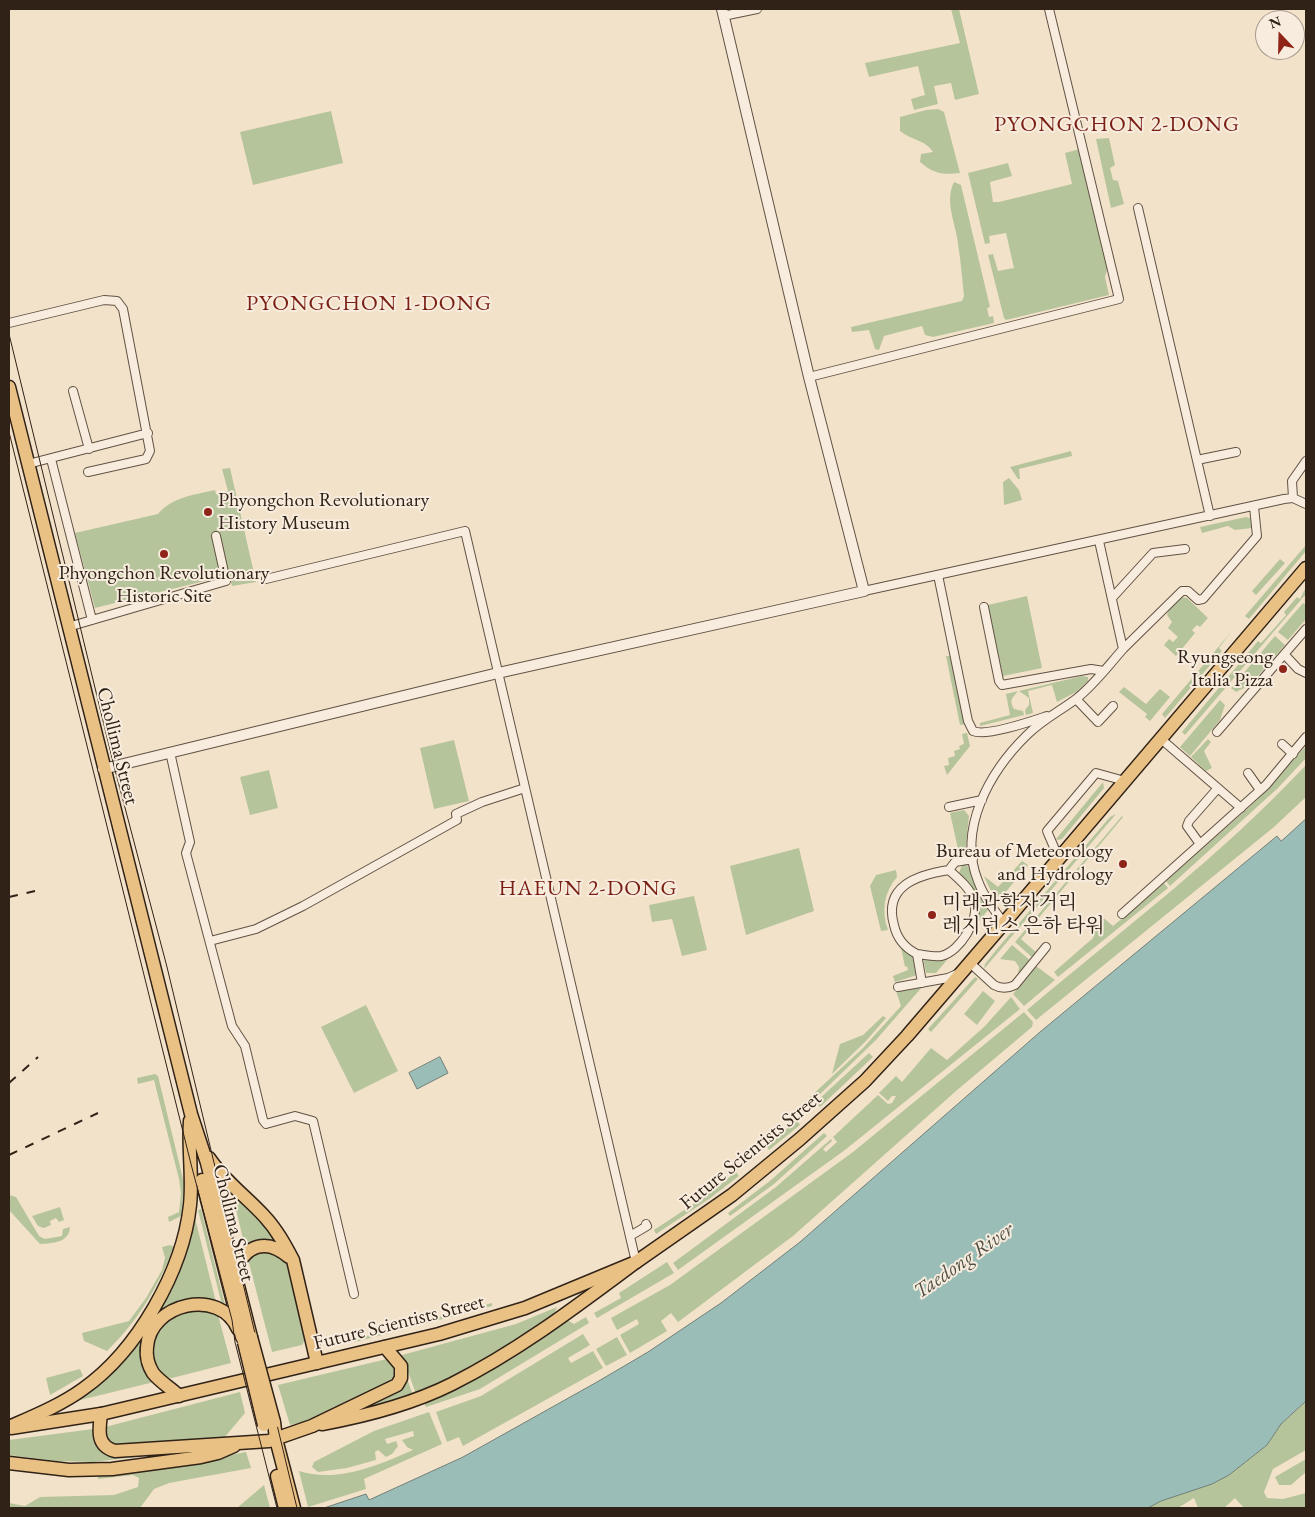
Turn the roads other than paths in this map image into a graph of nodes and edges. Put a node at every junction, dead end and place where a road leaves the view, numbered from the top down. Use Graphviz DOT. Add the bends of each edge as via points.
graph roads {
  1 [pos="757,9"];
  2 [pos="1050,9"];
  3 [pos="723,13"];
  4 [pos="1138,208"];
  5 [pos="9,323"];
  6 [pos="809,377"];
  7 [pos="9,387"];
  8 [pos="73,391"];
  9 [pos="148,433"];
  10 [pos="89,449"];
  11 [pos="1236,452"];
  12 [pos="51,458"];
  13 [pos="1197,460"];
  14 [pos="1306,461"];
  15 [pos="28,464"];
  16 [pos="88,472"];
  17 [pos="1293,498"];
  18 [pos="1306,504"];
  19 [pos="1254,507"];
  20 [pos="1210,516"];
  21 [pos="216,536"];
  22 [pos="1099,541"];
  23 [pos="1185,549"];
  24 [pos="1306,568"];
  25 [pos="938,576"];
  26 [pos="266,579"];
  27 [pos="864,592"];
  28 [pos="1112,598"];
  29 [pos="984,606"];
  30 [pos="92,620"];
  31 [pos="68,627"];
  32 [pos="1306,629"];
  33 [pos="1123,649"];
  34 [pos="1285,656"];
  35 [pos="1104,671"];
  36 [pos="498,673"];
  37 [pos="1306,673"];
  38 [pos="1076,699"];
  39 [pos="1112,706"];
  40 [pos="1051,714"];
  41 [pos="1217,732"];
  42 [pos="1306,737"];
  43 [pos="1160,739"];
  44 [pos="1282,744"];
  45 [pos="170,752"];
  46 [pos="1293,754"];
  47 [pos="103,769"];
  48 [pos="1248,772"];
  49 [pos="1125,781"];
  50 [pos="525,788"];
  51 [pos="1218,788"];
  52 [pos="1260,790"];
  53 [pos="982,800"];
  54 [pos="949,807"];
  55 [pos="1242,808"];
  56 [pos="1200,844"];
  57 [pos="973,859"];
  58 [pos="1059,859"];
  59 [pos="949,870"];
  60 [pos="1122,914"];
  61 [pos="1004,923"];
  62 [pos="210,941"];
  63 [pos="1046,947"];
  64 [pos="917,954"];
  65 [pos="966,967"];
  66 [pos="922,982"];
  67 [pos="898,987"];
  68 [pos="191,1114"];
  69 [pos="646,1224"];
  70 [pos="630,1236"];
  71 [pos="293,1260"];
  72 [pos="636,1262"];
  73 [pos="235,1271"];
  74 [pos="354,1294"];
  75 [pos="247,1339"];
  76 [pos="385,1346"];
  77 [pos="317,1363"];
  78 [pos="179,1396"];
  79 [pos="101,1414"];
  80 [pos="312,1426"];
  81 [pos="9,1428"];
  82 [pos="241,1442"];
  83 [pos="274,1446"];
  84 [pos="9,1463"];
  85 [pos="285,1508"];
  86 [pos="294,1508"];
  1 -- 3 [label="street"];
  2 -- 6 [label="street" via="1119,299"];
  3 -- 6 [label="street"];
  4 -- 13 [label="street"];
  5 -- 9 [label="street" via="104,300 117,301 123,309"];
  6 -- 27 [label="street"];
  7 -- 15 [label="main road, Chollima Street"];
  8 -- 10 [label="street"];
  9 -- 10 [label="street"];
  9 -- 16 [label="street" via="150,451 146,458"];
  10 -- 12 [label="street"];
  11 -- 13 [label="street"];
  12 -- 15 [label="street"];
  12 -- 30 [label="street"];
  13 -- 20 [label="street"];
  14 -- 17 [label="street" via="1292,481"];
  15 -- 31 [label="main road, Chollima Street"];
  17 -- 18 [label="street"];
  17 -- 19 [label="street"];
  19 -- 20 [label="street"];
  19 -- 33 [label="street" via="1257,536 1203,599 1198,600 1188,591 1182,591"];
  20 -- 22 [label="street"];
  21 -- 30 [label="street" via="226,581"];
  22 -- 25 [label="street"];
  22 -- 28 [label="street"];
  23 -- 28 [label="street" via="1153,554"];
  24 -- 43 [label="main road, Future Scientists Street"];
  25 -- 27 [label="street"];
  25 -- 40 [label="street" via="968,721 973,731 988,732"];
  26 -- 36 [label="street" via="465,531"];
  27 -- 36 [label="street"];
  28 -- 33 [label="street"];
  29 -- 35 [label="street" via="1002,685 1091,669"];
  30 -- 31 [label="street"];
  31 -- 47 [label="main road, Chollima Street"];
  32 -- 34 [label="street"];
  33 -- 35 [label="street"];
  34 -- 37 [label="street"];
  34 -- 41 [label="street"];
  35 -- 38 [label="street"];
  36 -- 45 [label="street"];
  36 -- 50 [label="street"];
  38 -- 39 [label="street" via="1098,722"];
  38 -- 40 [label="street"];
  40 -- 53 [label="street" via="1026,735 997,771"];
  42 -- 46 [label="street"];
  43 -- 49 [label="main road, Future Scientists Street"];
  43 -- 51 [label="street"];
  44 -- 46 [label="street"];
  45 -- 47 [label="street"];
  45 -- 62 [label="street" via="190,842 186,853"];
  46 -- 52 [label="street"];
  47 -- 68 [label="main road, Chollima Street"];
  48 -- 52 [label="street"];
  49 -- 58 [label="main road, Future Scientists Street"];
  49 -- 58 [label="street" via="1096,773 1047,831"];
  50 -- 62 [label="street" via="456,814 457,820 256,929"];
  50 -- 70 [label="street"];
  51 -- 55 [label="street"];
  51 -- 56 [label="street" via="1187,826"];
  52 -- 55 [label="street"];
  53 -- 54 [label="street"];
  53 -- 57 [label="street" via="972,829"];
  55 -- 56 [label="street"];
  56 -- 60 [label="street"];
  57 -- 59 [label="street" via="955,862"];
  57 -- 61 [label="street" via="977,880"];
  58 -- 61 [label="main road, Future Scientists Street"];
  59 -- 64 [label="street" via="914,879 892,899 891,915 895,930 904,945"];
  59 -- 64 [label="street" via="974,900 974,922 947,954"];
  61 -- 65 [label="main road, Future Scientists Street"];
  62 -- 74 [label="street" via="232,1026 244,1046 263,1120 266,1124 295,1116 313,1121"];
  63 -- 65 [label="street" via="1009,988 998,988"];
  64 -- 66 [label="street"];
  65 -- 66 [label="street" via="948,978"];
  65 -- 72 [label="main road, Future Scientists Street" via="865,1081 732,1195"];
  66 -- 67 [label="street"];
  68 -- 71 [label="main road" via="220,1175 265,1216"];
  68 -- 73 [label="main road, Chollima Street"];
  68 -- 75 [label="main road, Chollima Street" via="198,1161"];
  68 -- 81 [label="main road" via="187,1223 173,1268 150,1312 128,1346 96,1379 55,1405"];
  69 -- 70 [label="street"];
  70 -- 72 [label="street"];
  71 -- 73 [label="main road" via="276,1247 260,1246 246,1253"];
  71 -- 77 [label="main road"];
  72 -- 76 [label="main road, Future Scientists Street" via="525,1308 440,1334"];
  72 -- 80 [label="main road" via="565,1315 452,1384 390,1408"];
  73 -- 75 [label="main road, Chollima Street"];
  75 -- 78 [label="main road" via="224,1313 204,1306 184,1305 159,1318 148,1341 149,1364 159,1379"];
  75 -- 83 [label="main road, bridge"];
  76 -- 77 [label="main road, Future Scientists Street"];
  76 -- 80 [label="main road" via="402,1366 397,1385"];
  77 -- 78 [label="main road, Future Scientists Street"];
  78 -- 79 [label="main road, Future Scientists Street"];
  79 -- 81 [label="main road, Future Scientists Street"];
  79 -- 82 [label="main road" via="101,1442 115,1451"];
  80 -- 83 [label="main road"];
  82 -- 83 [label="main road"];
  82 -- 84 [label="main road" via="201,1457 112,1469 69,1470"];
  83 -- 85 [label="main road"];
  83 -- 86 [label="main road"];
}
